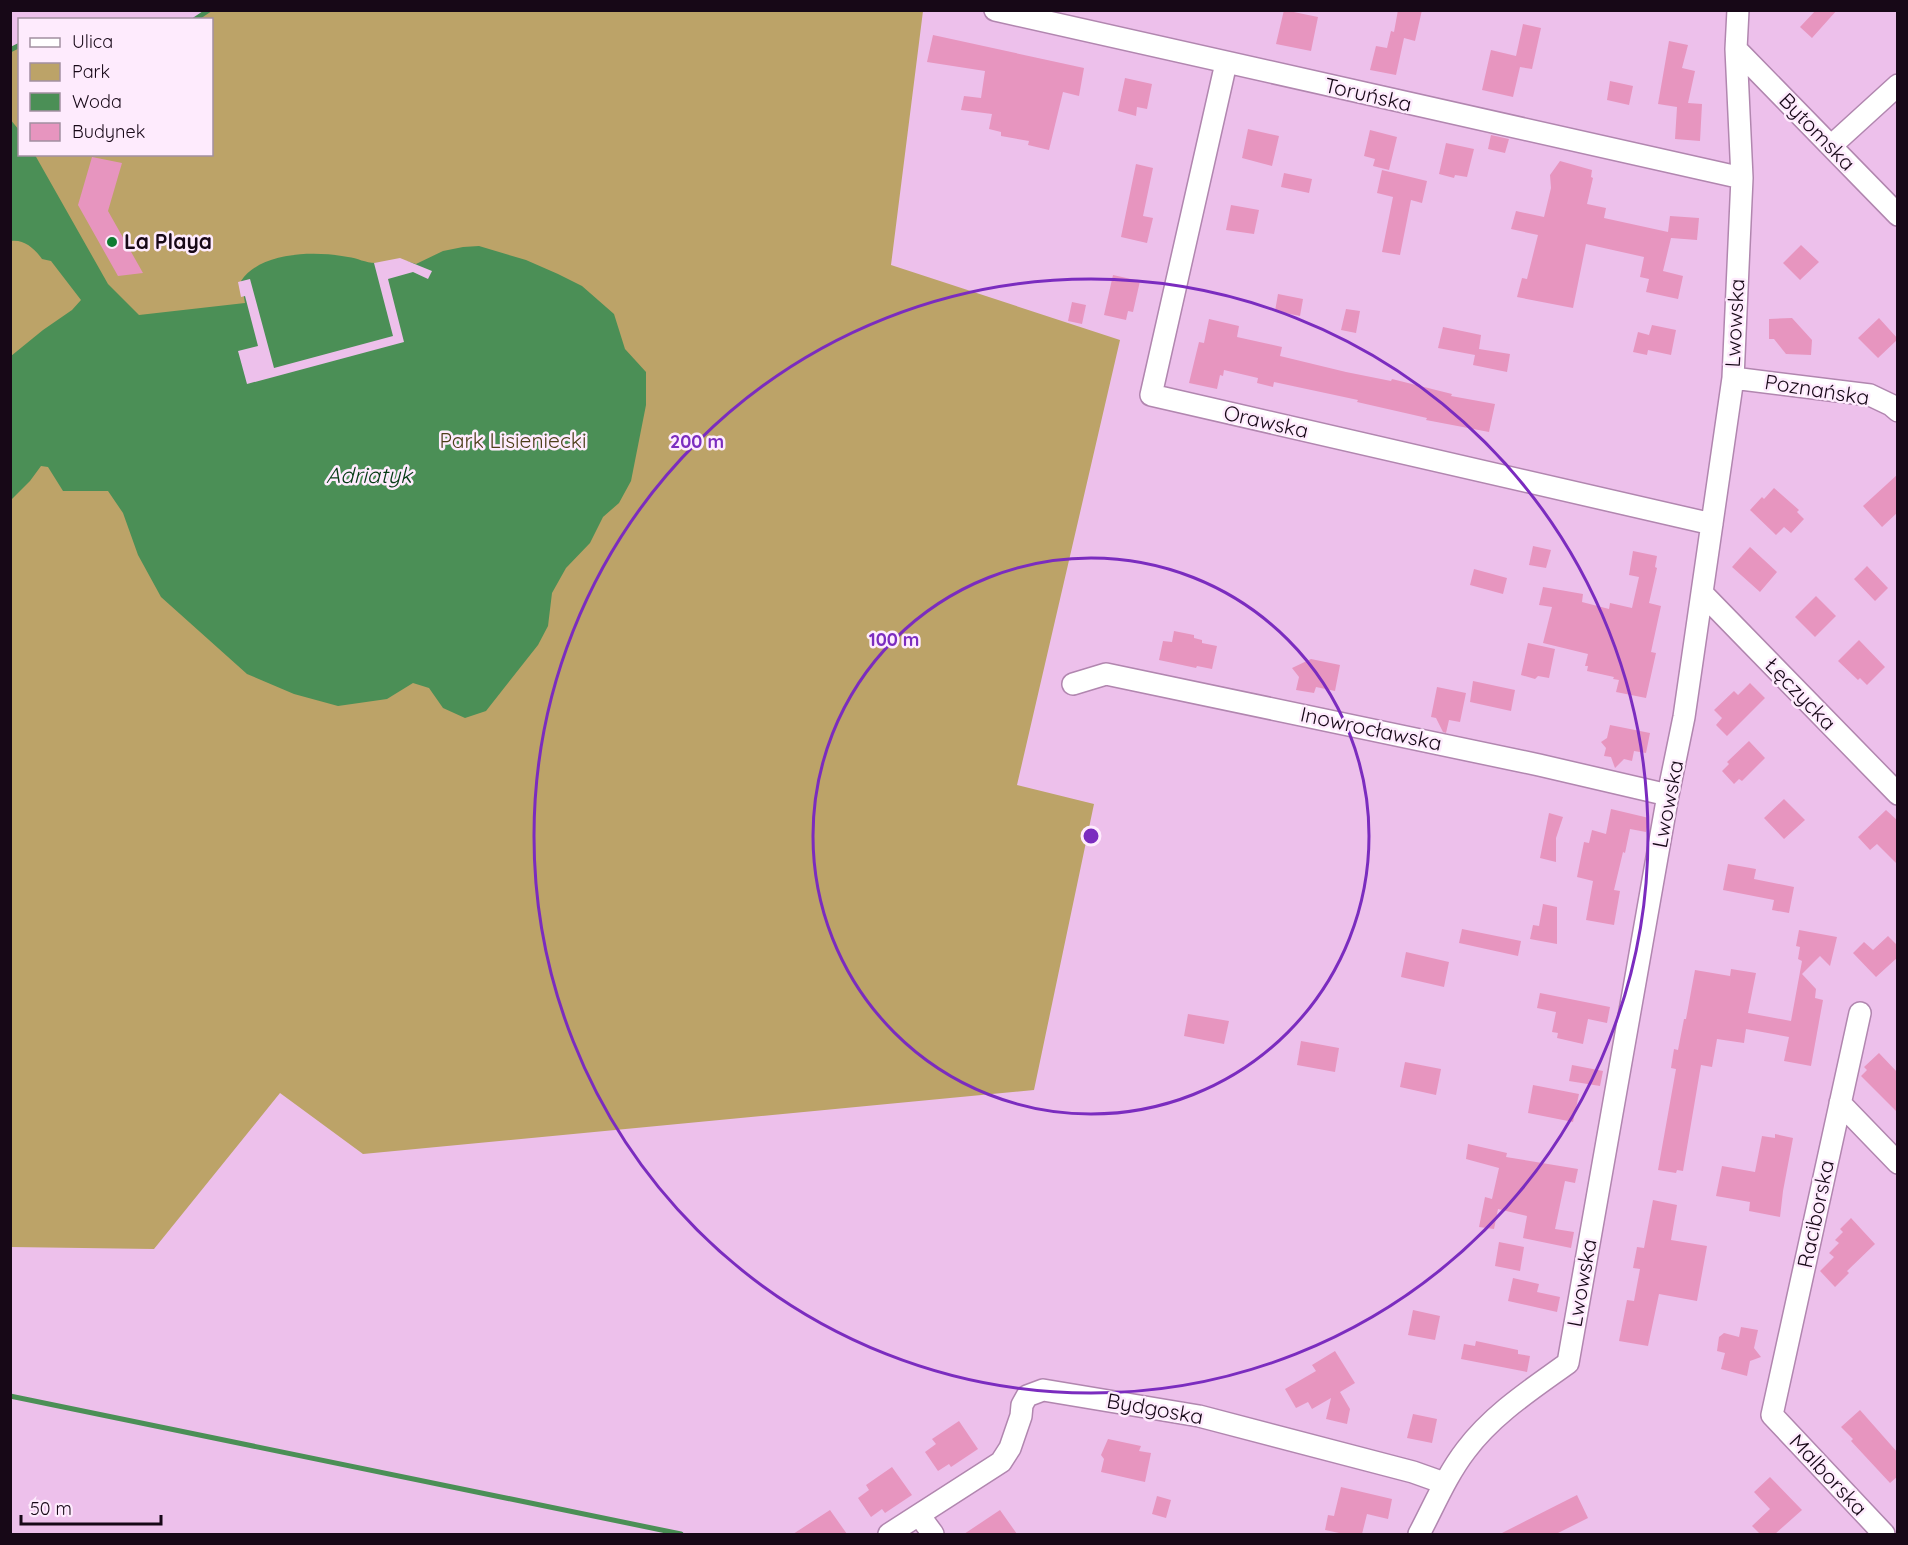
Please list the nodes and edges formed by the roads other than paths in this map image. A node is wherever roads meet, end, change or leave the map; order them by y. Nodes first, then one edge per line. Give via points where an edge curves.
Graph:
1 (994, 10) edge
2 (1738, 10) edge
3 (1736, 49) junction
4 (1226, 63) junction
5 (1898, 85) edge
6 (1831, 146) junction
7 (1742, 178) junction
8 (1898, 214) edge
9 (1733, 378) junction
10 (1898, 411) edge
11 (1712, 524) junction
12 (1702, 593) junction
13 (1073, 684) dead end
14 (1898, 794) edge
15 (1668, 795) junction
16 (1860, 1013) dead end
17 (1840, 1103) junction
18 (1898, 1163) edge
19 (1772, 1415) joint
20 (1444, 1483) junction
21 (920, 1515) junction
22 (889, 1534) edge
23 (933, 1534) edge
24 (1419, 1534) edge
25 (1884, 1534) edge

1 - 4 street, Toruńska
2 - 3 street, Lwowska
3 - 6 street, Bytomska
3 - 7 street, Lwowska
4 - 7 street, Toruńska
4 - 11 street, Orawska via 1151,395
5 - 6 street
6 - 8 street, Bytomska
7 - 9 street, Lwowska
9 - 10 street, Poznańska via 1870,395
9 - 11 street, Lwowska
11 - 12 street, Lwowska
12 - 14 street, Łęczycka
12 - 15 street, Lwowska
13 - 15 street, Inowrocławska via 1106,674
15 - 20 street, Lwowska via 1568,1363 1499,1414 1467,1449
16 - 17 street, Raciborska
17 - 18 street
17 - 19 street, Raciborska
19 - 25 street, Malborska
20 - 21 street, Bydgoska via 1198,1416 1043,1390 1027,1396 1010,1448 1001,1462
20 - 24 street, Lwowska
21 - 22 street, Bydgoska
21 - 23 street

